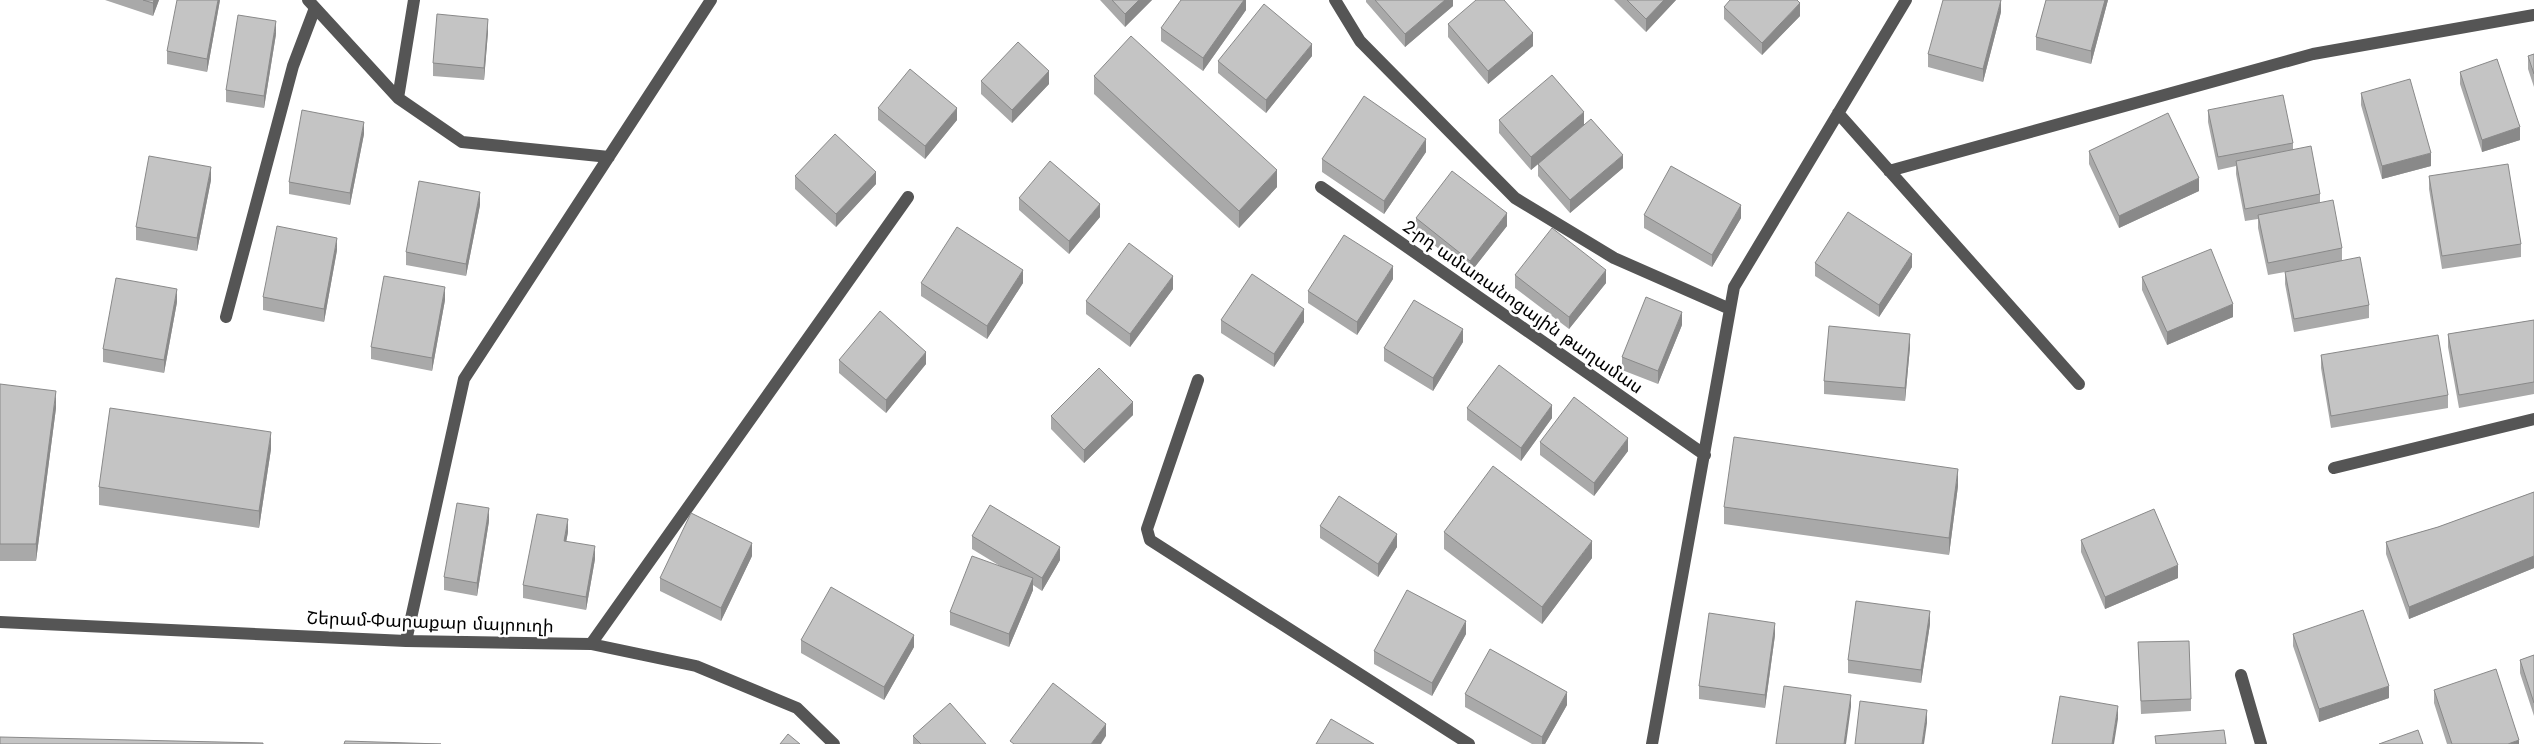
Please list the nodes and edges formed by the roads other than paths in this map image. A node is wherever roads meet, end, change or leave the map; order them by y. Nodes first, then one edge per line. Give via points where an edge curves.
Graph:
1 (414, 0) edge
2 (711, 0) edge
3 (1335, 0) edge
4 (1906, 0) edge
5 (311, 4) edge
6 (2534, 15) edge
7 (398, 98) junction
8 (1838, 113) junction
9 (609, 157) junction
10 (1889, 171) junction
11 (1322, 187) dead end
12 (908, 197) dead end
13 (1730, 309) junction
14 (226, 317) dead end
15 (1198, 380) dead end
16 (2079, 384) dead end
17 (2534, 419) edge
18 (1705, 455) junction
19 (2334, 468) dead end
20 (0, 622) edge
21 (406, 641) junction
22 (591, 644) junction
23 (2240, 675) dead end
24 (834, 744) edge
25 (1469, 744) edge
26 (1652, 744) edge
27 (2261, 744) edge

1 - 7 street
2 - 9 street
3 - 13 street via 1360,41 1515,198 1614,258
4 - 8 street
5 - 7 street
5 - 14 street
6 - 10 street via 2313,54
7 - 9 street via 462,142
8 - 10 street
8 - 13 street via 1734,287
9 - 21 street via 464,379
10 - 16 street
11 - 18 street, 2-րդ ամառանոցային թաղամաս
12 - 22 street
13 - 18 street
15 - 25 street via 1147,528 1150,540
17 - 19 street
18 - 26 street
20 - 21 street, Շերամ-Փարաքար մայրուղի
21 - 22 street, Շերամ-Փարաքար մայրուղի
22 - 24 street, Շերամ-Փարաքար մայրուղի via 696,666 797,708
23 - 27 street

